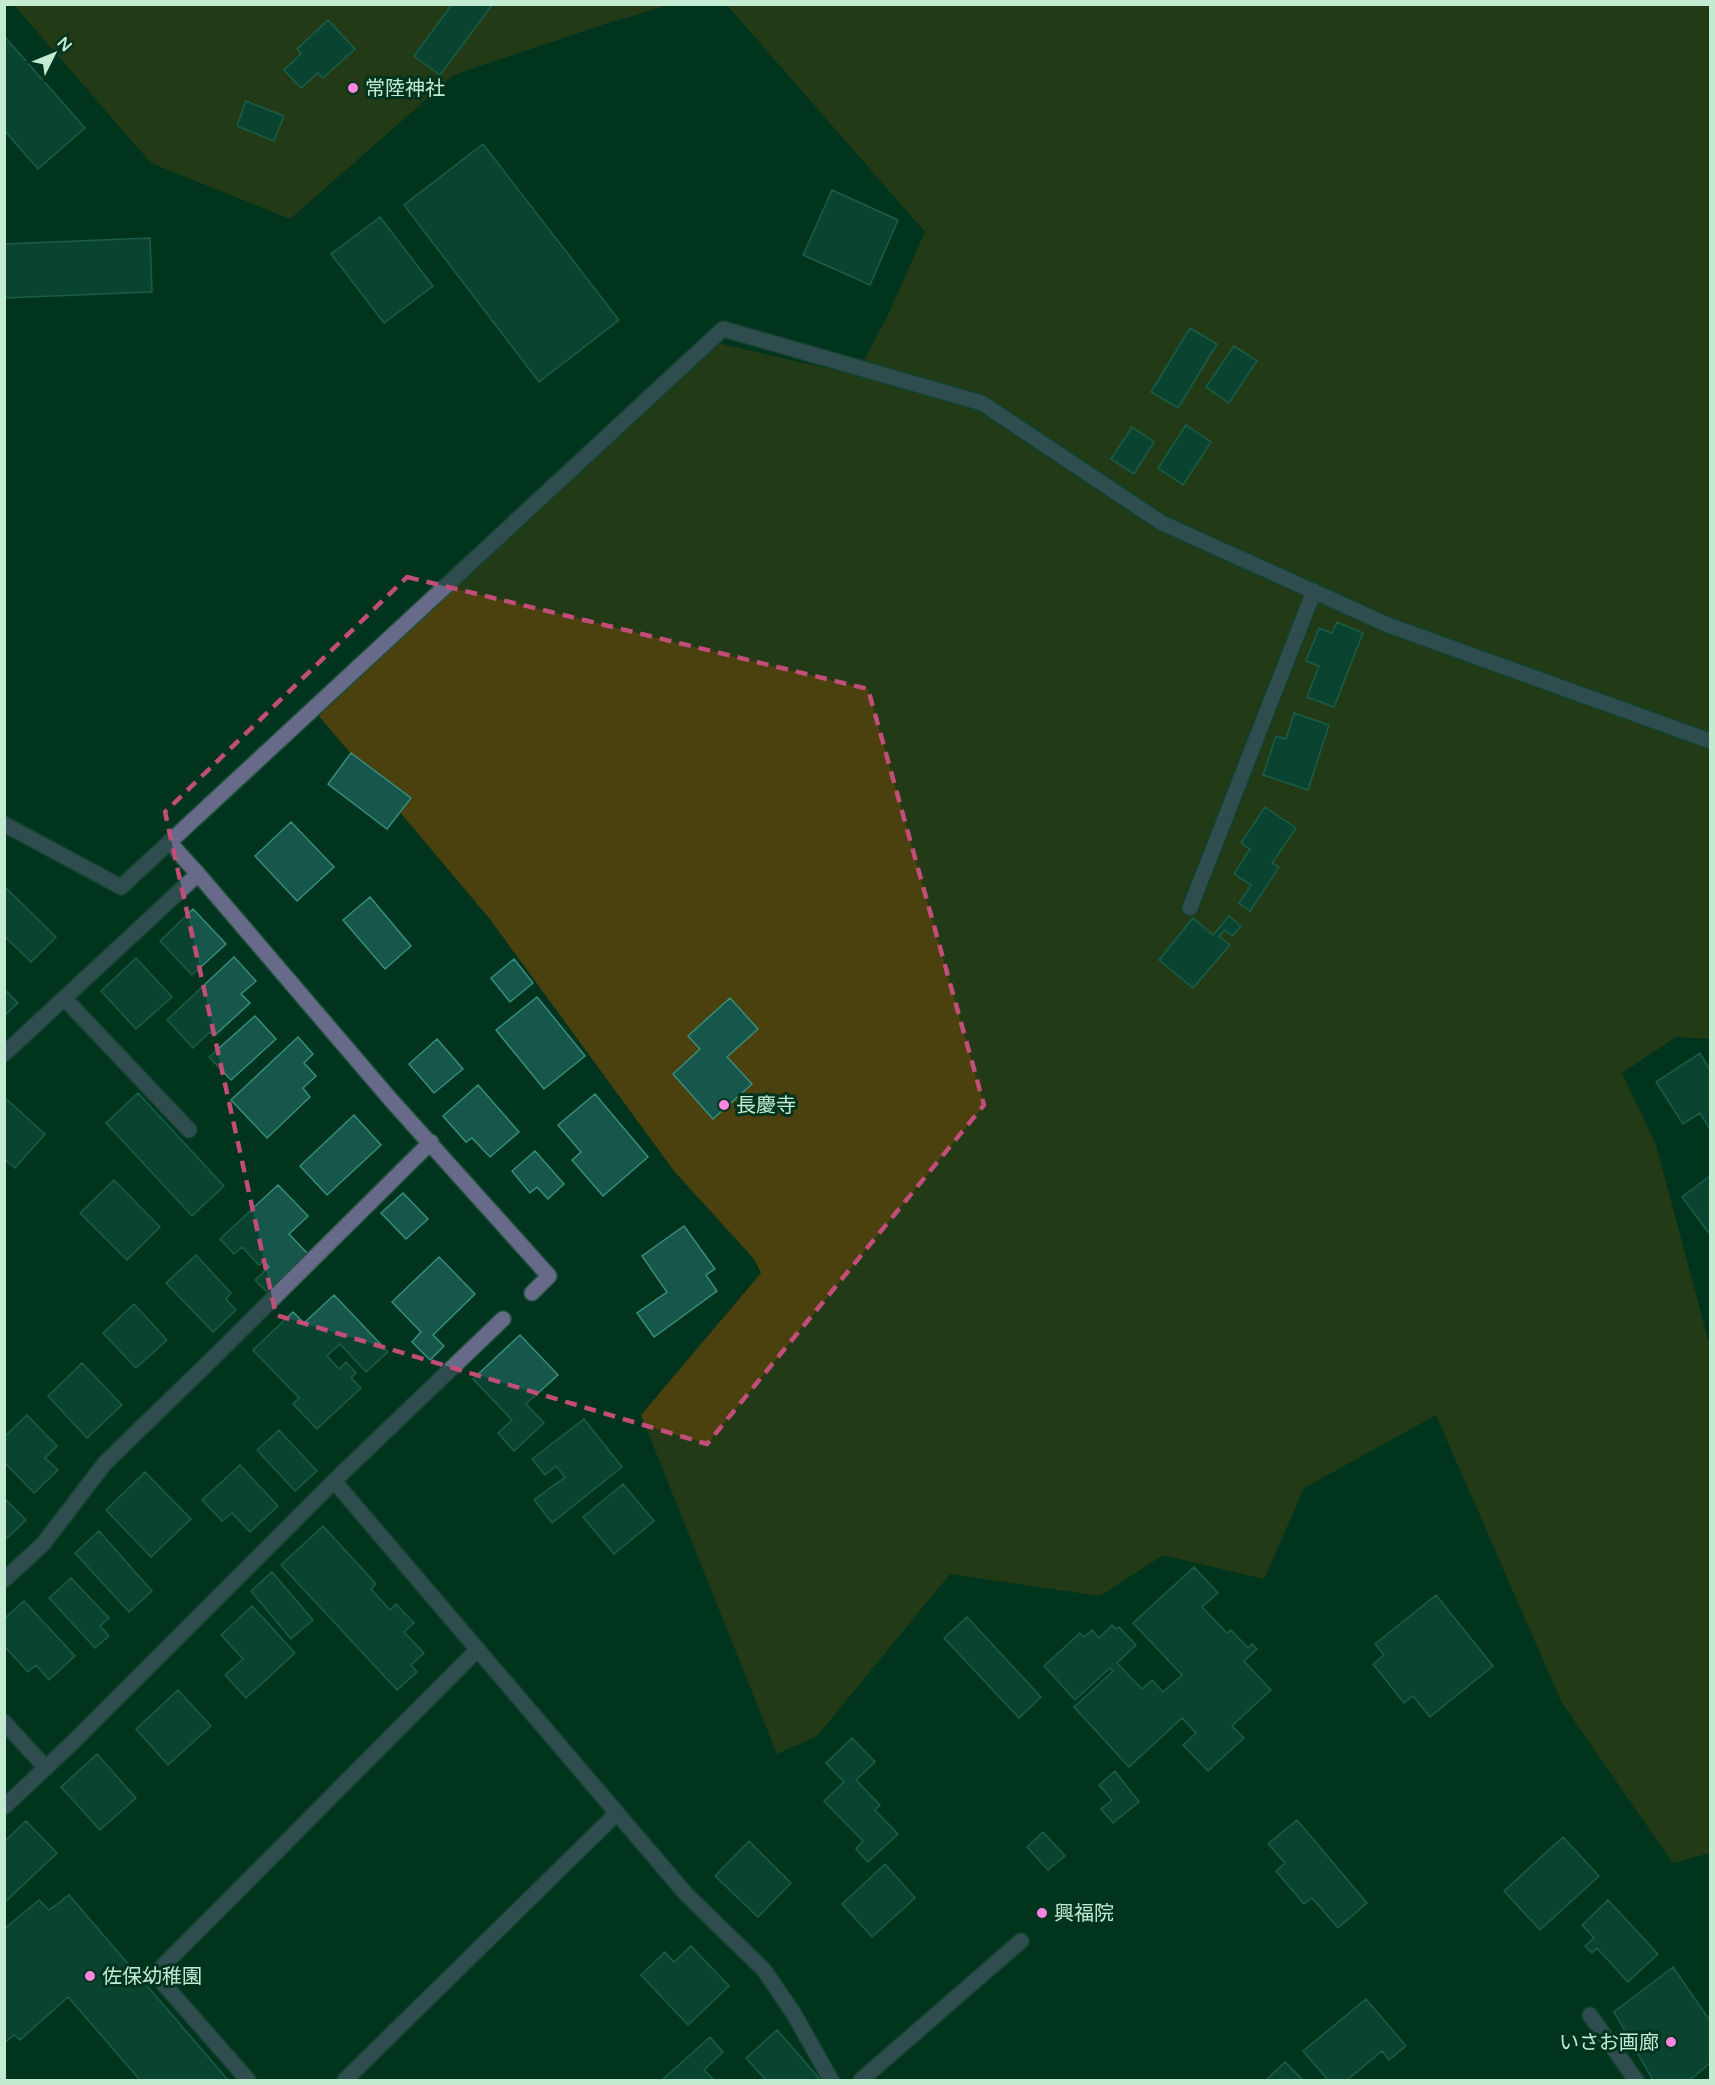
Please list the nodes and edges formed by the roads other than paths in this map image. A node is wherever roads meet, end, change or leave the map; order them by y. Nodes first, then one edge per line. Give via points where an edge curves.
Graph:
1 (1314, 591) junction
2 (1710, 741) edge
3 (4, 824) edge
4 (169, 842) junction
5 (198, 874) junction
6 (1191, 908) dead end
7 (64, 999) junction
8 (4, 1054) edge
9 (189, 1130) dead end
10 (430, 1142) junction
11 (532, 1293) dead end
12 (503, 1319) dead end
13 (334, 1481) junction
14 (4, 1580) edge
15 (478, 1649) junction
16 (4, 1722) edge
17 (46, 1768) junction
18 (4, 1807) edge
19 (617, 1813) junction
20 (1021, 1941) dead end
21 (1590, 2015) dead end
22 (248, 2080) edge
23 (345, 2080) edge
24 (831, 2080) edge
25 (861, 2080) edge
26 (1636, 2080) edge

1 - 2 street via 1388,625
1 - 4 street via 1162,523 982,403 723,328
1 - 6 street
3 - 4 street via 121,886
4 - 5 street
5 - 7 street
5 - 10 street
7 - 8 street
7 - 9 street
10 - 11 street via 549,1276
10 - 14 street via 105,1463 43,1544
12 - 13 street
13 - 15 street
13 - 17 street
15 - 19 street
15 - 22 street via 155,1974
16 - 17 street
17 - 18 street
19 - 23 street
19 - 24 street via 686,1894 764,1970
20 - 25 street
21 - 26 street

